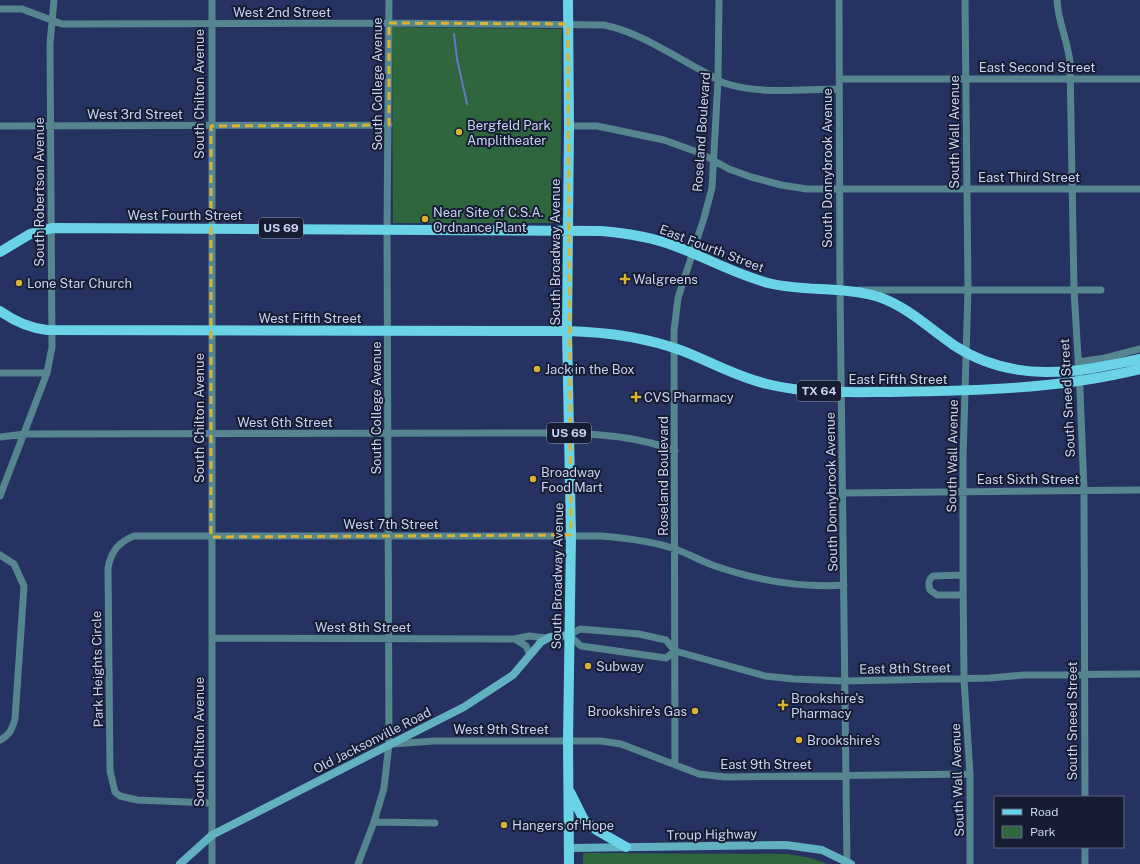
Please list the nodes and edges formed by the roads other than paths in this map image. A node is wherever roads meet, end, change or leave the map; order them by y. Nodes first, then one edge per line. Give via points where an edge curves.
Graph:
1 (54, 0) edge
2 (212, 0) edge
3 (389, 0) edge
4 (568, 0) edge
5 (719, 0) edge
6 (839, 0) edge
7 (965, 0) edge
8 (1056, 0) edge
9 (0, 9) edge
10 (51, 21) junction
11 (389, 23) junction
12 (212, 24) junction
13 (568, 24) junction
14 (966, 79) junction
15 (1070, 79) junction
16 (1140, 79) edge
17 (718, 80) junction
18 (839, 80) junction
19 (839, 89) junction
20 (389, 125) junction
21 (0, 126) edge
22 (51, 126) junction
23 (211, 126) junction
24 (569, 126) junction
25 (713, 159) junction
26 (840, 189) junction
27 (966, 189) junction
28 (1072, 189) junction
29 (1140, 189) edge
30 (52, 228) junction
31 (211, 228) junction
32 (387, 228) junction
33 (568, 229) junction
34 (0, 252) edge
35 (692, 253) junction
36 (968, 289) junction
37 (1074, 290) junction
38 (1101, 290) dead end
39 (844, 291) junction
40 (0, 311) edge
41 (52, 330) junction
42 (211, 331) junction
43 (387, 331) junction
44 (567, 331) junction
45 (674, 348) junction
46 (1140, 349) edge
47 (966, 352) junction
48 (1140, 360) edge
49 (1140, 369) edge
50 (1079, 372) junction
51 (0, 373) edge
52 (47, 373) junction
53 (965, 391) junction
54 (842, 392) junction
55 (569, 433) junction
56 (24, 434) junction
57 (212, 434) junction
58 (388, 434) junction
59 (0, 437) edge
60 (675, 452) junction
61 (1140, 490) edge
62 (963, 491) junction
63 (1084, 491) junction
64 (843, 493) junction
65 (0, 496) edge
66 (571, 535) junction
67 (388, 536) junction
68 (211, 537) junction
69 (674, 549) junction
70 (0, 555) edge
71 (963, 574) junction
72 (844, 585) junction
73 (963, 595) junction
74 (569, 635) junction
75 (212, 638) junction
76 (514, 638) junction
77 (547, 638) junction
78 (387, 639) junction
79 (675, 651) junction
80 (530, 655) junction
81 (1084, 674) junction
82 (1140, 674) edge
83 (964, 679) junction
84 (844, 682) junction
85 (419, 729) junction
86 (0, 740) edge
87 (433, 741) junction
88 (568, 741) junction
89 (389, 744) junction
90 (675, 765) junction
91 (970, 774) junction
92 (846, 775) junction
93 (569, 788) junction
94 (1085, 796) edge
95 (211, 803) junction
96 (374, 822) junction
97 (435, 823) dead end
98 (212, 835) junction
99 (626, 847) junction
100 (569, 848) junction
101 (1085, 848) edge
102 (848, 863) edge
103 (180, 864) edge
104 (212, 864) edge
105 (358, 864) edge
106 (569, 864) edge
107 (970, 864) edge
108 (1085, 864) edge

1 - 10 street, South Robertson Avenue
2 - 12 street, South Chilton Avenue
3 - 11 street, South College Avenue
4 - 13 main road, South Broadway Avenue
5 - 17 street, Roseland Boulevard
6 - 18 street, South Donnybrook Avenue
7 - 14 street, South Wall Avenue
8 - 15 street, South Sneed Street via 1059,21 1069,51
9 - 10 street, West 2nd Street via 22,9
10 - 12 street, West 2nd Street via 62,24
10 - 22 street, South Robertson Avenue
11 - 12 street, West 2nd Street
11 - 13 street, West 2nd Street
11 - 20 street, South College Avenue
12 - 23 street, South Chilton Avenue
13 - 17 street via 604,25 634,33
13 - 24 main road, South Broadway Avenue
14 - 15 street, East Second Street
14 - 18 street, East Second Street
14 - 27 street, South Wall Avenue
15 - 16 street, East Second Street
15 - 28 street, South Sneed Street
17 - 19 street via 746,88
17 - 25 street, Roseland Boulevard
18 - 19 street, South Donnybrook Avenue
19 - 26 street, South Donnybrook Avenue
20 - 23 street, West 3rd Street
20 - 32 street, South College Avenue
21 - 22 street, West 3rd Street
22 - 23 street, West 3rd Street
22 - 30 street, South Robertson Avenue
23 - 31 street, South Chilton Avenue
24 - 25 street, East Third Street via 597,126 664,140
24 - 33 main road, South Broadway Avenue
25 - 26 street, East Third Street via 729,169 781,185 807,189
25 - 35 street, Roseland Boulevard via 712,188
26 - 27 street, East Third Street
26 - 39 street, South Donnybrook Avenue
27 - 28 street, East Third Street
27 - 36 street, South Wall Avenue
28 - 29 street, East Third Street
28 - 37 street, South Sneed Street
30 - 31 main road, West Fourth Street / US 69
30 - 34 main road, West Fourth Street / US 69 via 30,234
30 - 41 street, South Robertson Avenue
31 - 32 main road, West Fourth Street / US 69
31 - 42 street, South Chilton Avenue
32 - 33 main road, West Fourth Street / US 69
32 - 43 street, South College Avenue
33 - 35 main road, East Fourth Street / TX 64 via 601,230 645,237
33 - 44 main road, South Broadway Avenue / US 69
35 - 39 main road, East Fourth Street / TX 64 via 726,269 766,282 788,287
35 - 45 street, Roseland Boulevard via 678,298
36 - 37 street, East Fourth Street
36 - 39 street, East Fourth Street
36 - 47 street, South Wall Avenue
37 - 38 street, East Fourth Street
37 - 50 street, South Sneed Street
39 - 47 main road, East Fourth Street / TX 64 via 875,296 895,304
39 - 54 street, South Donnybrook Avenue
40 - 41 main road, West Fifth Street via 24,325 40,330
41 - 42 main road, West Fifth Street
41 - 52 street, South Robertson Avenue via 52,348
42 - 43 main road, West Fifth Street
42 - 57 street, South Chilton Avenue
43 - 44 main road, West Fifth Street
43 - 58 street, South College Avenue
44 - 45 main road, East Fifth Street / TX 64 via 618,333
44 - 55 main road, South Broadway Avenue / US 69
45 - 54 main road, East Fifth Street / TX 64 via 730,372 767,384 802,390
45 - 60 street, Roseland Boulevard
46 - 50 street
47 - 50 main road, East Fifth Street / TX 64 via 1017,370 1045,373
47 - 53 street, South Wall Avenue
48 - 50 main road, East Fifth Street / TX 64
49 - 50 main road, East Fifth Street / TX 64
50 - 53 main road, East Fifth Street / TX 64
50 - 63 street, South Sneed Street
51 - 52 street
52 - 56 street, South Robertson Avenue
53 - 54 main road, East Fifth Street / TX 64
53 - 62 street, South Wall Avenue
54 - 64 street, South Donnybrook Avenue
55 - 58 street, West 6th Street
55 - 60 street, West 6th Street via 630,438 659,444
55 - 66 main road, South Broadway Avenue / US 69
56 - 57 street, West 6th Street
56 - 59 street, West 6th Street
56 - 65 street, South Robertson Avenue
57 - 58 street, West 6th Street
57 - 68 street, South Chilton Avenue
58 - 67 street, South College Avenue
60 - 69 street, Roseland Boulevard
61 - 63 street, East Sixth Street
62 - 63 street, East Sixth Street
62 - 64 street, East Sixth Street
62 - 71 street, South Wall Avenue
63 - 81 street, South Sneed Street
64 - 72 street, South Donnybrook Avenue
66 - 67 street, West 7th Street
66 - 69 street, West 7th Street via 629,538
66 - 74 main road, South Broadway Avenue / US 69
67 - 68 street, West 7th Street
67 - 78 street, South College Avenue
68 - 75 street, South Chilton Avenue
68 - 95 street, Park Heights Circle via 134,536 119,544 111,555 108,568 110,771 116,792 120,796 137,800
69 - 72 street, West 7th Street via 715,566 753,576 804,585
69 - 79 street, Roseland Boulevard
70 - 86 street via 14,564 24,586 15,719 12,731
71 - 73 street, South Wall Avenue
71 - 73 street via 933,576 928,584 930,590 937,594
72 - 84 street, South Donnybrook Avenue
73 - 83 street, South Wall Avenue
74 - 77 main road
74 - 79 street via 581,646 666,658
74 - 79 street, East 8th Street via 580,629 639,634 666,640
74 - 88 main road, South Broadway Avenue / US 69
75 - 78 street, West 8th Street
75 - 95 street, South Chilton Avenue
76 - 77 street, West 8th Street
76 - 78 street, West 8th Street
76 - 80 street via 526,646
77 - 80 main road, Old Jacksonville Road
78 - 89 street, South College Avenue
79 - 84 street, East 8th Street via 765,676
79 - 90 street, Roseland Boulevard
80 - 85 main road, Old Jacksonville Road via 513,674 488,692
81 - 82 street, East 8th Street
81 - 83 street, East 8th Street
81 - 94 street, South Sneed Street
83 - 84 street, East 8th Street
83 - 91 street, South Wall Avenue
84 - 92 street, South Donnybrook Avenue
85 - 87 street via 423,737
85 - 89 main road, Old Jacksonville Road
87 - 88 street, West 9th Street
87 - 89 street, West 9th Street
88 - 90 street, East 9th Street via 621,744
88 - 93 main road, South Broadway Avenue / US 69
89 - 96 street, South College Avenue via 384,788
89 - 98 main road, Old Jacksonville Road
90 - 92 street, East 9th Street via 699,774 725,777
91 - 92 street, East 9th Street
91 - 107 street, South Wall Avenue
92 - 102 street, South Donnybrook Avenue
93 - 99 main road via 584,820
93 - 100 main road, South Broadway Avenue / US 69
95 - 98 street, South Chilton Avenue
96 - 97 street
96 - 105 street, South College Avenue
98 - 103 main road, Old Jacksonville Road
98 - 104 street, South Chilton Avenue
99 - 100 main road, Troup Highway
99 - 102 main road, Troup Highway via 786,845 822,850
100 - 106 main road, South Broadway Avenue / US 69
101 - 108 street

